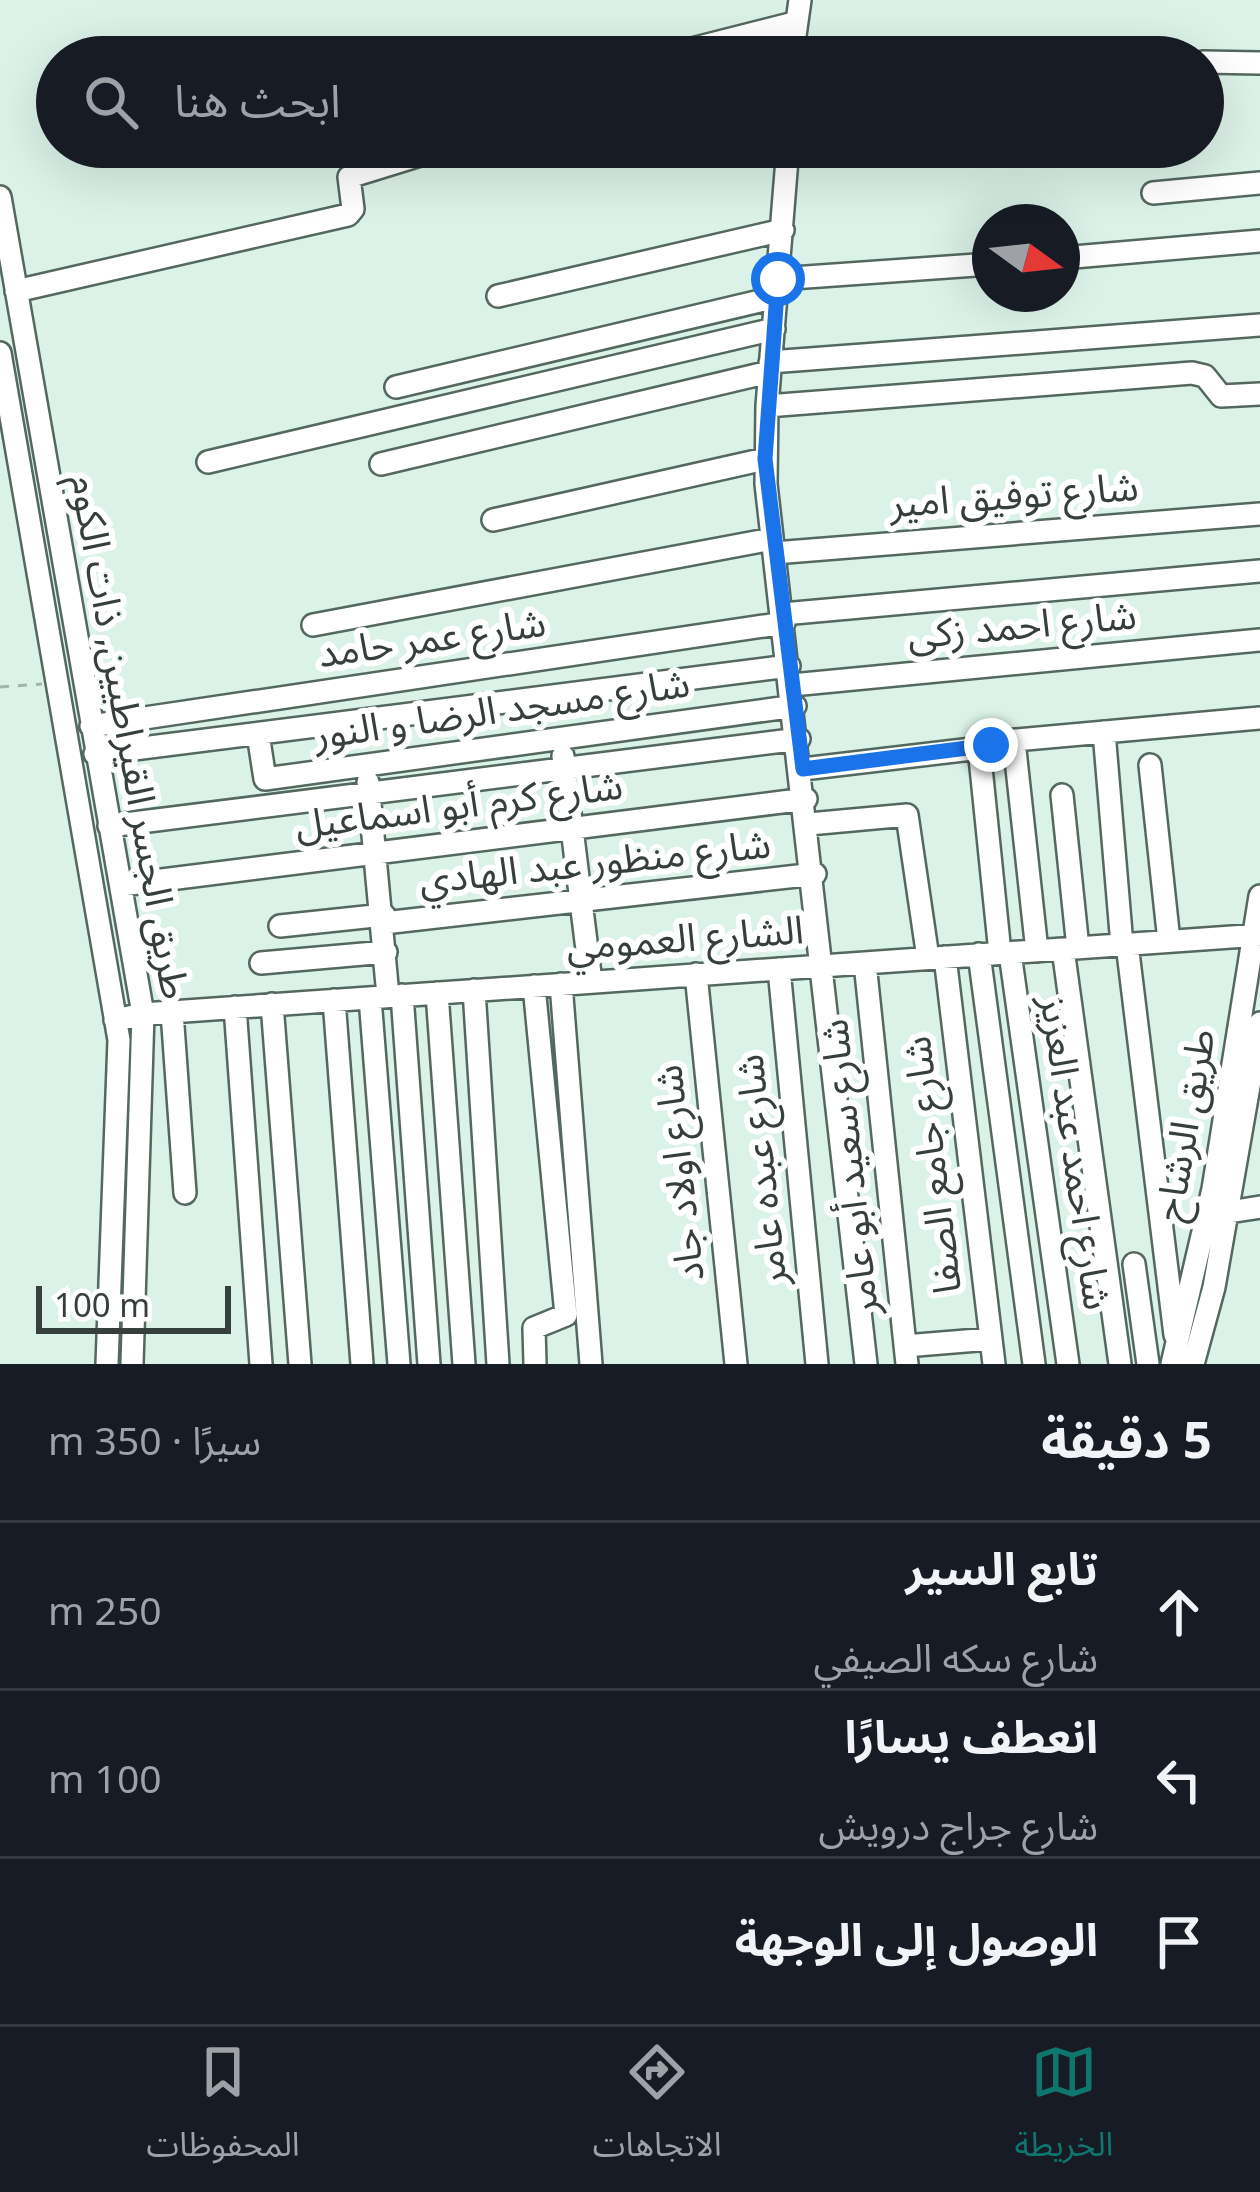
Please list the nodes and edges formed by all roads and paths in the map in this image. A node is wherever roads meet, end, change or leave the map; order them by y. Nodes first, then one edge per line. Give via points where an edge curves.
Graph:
1 (797, 11) edge
2 (723, 36) edge
3 (1224, 62) edge
4 (1260, 62) edge
5 (373, 168) edge
6 (787, 168) edge
7 (1260, 183) edge
8 (1153, 193) dead end
9 (0, 197) edge
10 (783, 230) junction
11 (1260, 241) edge
12 (1080, 256) edge
13 (972, 266) edge
14 (778, 288) junction
15 (16, 291) junction
16 (498, 296) dead end
17 (1260, 325) edge
18 (774, 329) junction
19 (1, 366) edge
20 (770, 367) junction
21 (396, 387) dead end
22 (1260, 394) edge
23 (766, 406) junction
24 (765, 459) junction
25 (208, 462) dead end
26 (381, 464) dead end
27 (1260, 514) edge
28 (494, 520) dead end
29 (773, 546) junction
30 (1260, 571) edge
31 (784, 618) junction
32 (313, 625) dead end
33 (1260, 640) edge
34 (56, 683) junction
35 (792, 686) junction
36 (0, 687) edge
37 (1260, 718) edge
38 (91, 726) junction
39 (1103, 732) junction
40 (258, 734) junction
41 (561, 738) junction
42 (799, 739) junction
43 (1014, 742) junction
44 (979, 748) junction
45 (95, 754) junction
46 (366, 765) junction
47 (1150, 765) dead end
48 (565, 768) junction
49 (803, 769) junction
50 (370, 793) junction
51 (1062, 795) dead end
52 (806, 800) junction
53 (809, 824) junction
54 (109, 826) junction
55 (572, 827) junction
56 (378, 852) junction
57 (814, 874) junction
58 (122, 885) junction
59 (1260, 896) edge
60 (582, 902) junction
61 (384, 919) junction
62 (280, 926) dead end
63 (1257, 935) edge
64 (1169, 941) junction
65 (1124, 944) junction
66 (1071, 948) junction
67 (1037, 950) junction
68 (386, 952) junction
69 (996, 954) junction
70 (937, 958) junction
71 (261, 962) dead end
72 (865, 963) junction
73 (824, 966) junction
74 (778, 969) junction
75 (696, 974) junction
76 (591, 982) junction
77 (561, 984) junction
78 (534, 986) junction
79 (474, 990) junction
80 (437, 993) junction
81 (387, 996) junction
82 (334, 1000) junction
83 (272, 1004) junction
84 (235, 1007) junction
85 (172, 1012) junction
86 (143, 1013) junction
87 (115, 1020) junction
88 (1253, 1040) edge
89 (185, 1193) dead end
90 (1260, 1207) edge
91 (1229, 1211) junction
92 (1134, 1264) dead end
93 (990, 1339) junction
94 (906, 1355) edge
95 (1181, 1359) edge
96 (107, 1364) edge
97 (131, 1364) edge
98 (262, 1364) edge
99 (300, 1364) edge
100 (362, 1364) edge
101 (399, 1364) edge
102 (430, 1364) edge
103 (464, 1364) edge
104 (498, 1364) edge
105 (535, 1364) edge
106 (591, 1364) edge
107 (736, 1364) edge
108 (817, 1364) edge
109 (866, 1364) edge
110 (994, 1364) edge
111 (1034, 1364) edge
112 (1068, 1364) edge
113 (1120, 1364) edge
114 (1148, 1364) edge

1 - 2 street
3 - 4 street
5 - 15 street via 347,180 348,215
6 - 10 street
7 - 8 street
9 - 15 street, طريق الجسر القيراطيين, ذات الكوم
10 - 14 street
10 - 16 street
11 - 12 street
13 - 14 street
14 - 18 street
14 - 21 street
15 - 38 street, طريق الجسر القيراطيين, ذات الكوم
17 - 20 street
18 - 20 street
18 - 25 street
19 - 34 street, طريق الجسر القيراطيين, ذات الكوم
20 - 23 street
20 - 26 street
22 - 23 street via 1221,396 1192,373
23 - 24 street
24 - 28 street
24 - 29 street
27 - 29 street, شارع توفيق امير
29 - 31 street
29 - 32 street, شارع توفيق امير
30 - 31 street, شارع عمر حامد
31 - 35 street
31 - 38 street, شارع عمر حامد
33 - 35 street, شارع احمد زكى
34 - 36 path
34 - 87 street, طريق الجسر القيراطيين, ذات الكوم
35 - 40 street
35 - 41 street, شارع مسجد الرضا و النور
35 - 42 street
37 - 39 street
38 - 45 street, طريق الجسر القيراطيين, ذات الكوم
39 - 43 street
39 - 65 street
40 - 45 street
40 - 46 street, شارع مسجد الرضا و النور via 264,779
41 - 46 street, شارع مسجد الرضا و النور
41 - 48 street
42 - 48 street
42 - 49 street
43 - 44 street
43 - 67 street
44 - 49 street
44 - 69 street
45 - 54 street, طريق الجسر القيراطيين, ذات الكوم
46 - 50 street
47 - 64 street
48 - 50 street
48 - 55 street
49 - 52 street
50 - 54 street
50 - 56 street
51 - 66 street
52 - 53 street
52 - 55 street, شارع كرم أبو اسماعيل
53 - 57 street
53 - 70 street, شارع جامع الصفا via 907,814
54 - 58 street, طريق الجسر القيراطيين, ذات الكوم
55 - 56 street, شارع كرم أبو اسماعيل
55 - 60 street
56 - 58 street, شارع كرم أبو اسماعيل
56 - 61 street
57 - 60 street, شارع منظور عبد الهادي
57 - 73 street
58 - 86 street, طريق الجسر القيراطيين, ذات الكوم
59 - 63 street, طريق الرشاح
60 - 61 street, شارع منظور عبد الهادي
60 - 76 street
61 - 62 street, شارع منظور عبد الهادي
61 - 68 street
63 - 64 street, الشارع العمومي
63 - 88 street, طريق الرشاح
64 - 65 street, الشارع العمومي
65 - 66 street, الشارع العمومي
65 - 95 street
66 - 67 street, الشارع العمومي
66 - 113 street
67 - 69 street, الشارع العمومي
68 - 71 street
68 - 81 street
69 - 70 street, الشارع العمومي
69 - 111 street
69 - 112 street, شارع احمد عبد العزيز
70 - 72 street, الشارع العمومي
70 - 93 street, شارع جامع الصفا
72 - 73 street, الشارع العمومي
72 - 94 street, شارع سعيد أبو عامر
73 - 74 street, الشارع العمومي
73 - 109 street
74 - 75 street, الشارع العمومي
74 - 108 street, شارع عبده عامر
75 - 76 street, الشارع العمومي
75 - 107 street, شارع اولاد جاد
76 - 77 street, الشارع العمومي
77 - 78 street, الشارع العمومي
77 - 106 street
78 - 79 street, الشارع العمومي
78 - 105 street via 566,1313 534,1328
79 - 80 street, الشارع العمومي
79 - 104 street
80 - 81 street, الشارع العمومي
80 - 103 street
81 - 82 street, الشارع العمومي
81 - 101 street
81 - 102 street
82 - 83 street, الشارع العمومي
82 - 100 street
83 - 84 street, الشارع العمومي
83 - 99 street
84 - 85 street, الشارع العمومي
84 - 98 street
85 - 86 street, الشارع العمومي
85 - 89 street
86 - 87 street, الشارع العمومي
86 - 97 street, طريق الجسر القيراطيين, ذات الكوم
87 - 96 street, طريق الجسر القيراطيين, ذات الكوم via 121,1067
88 - 91 street, طريق الرشاح
88 - 95 street, طريق الرشاح
90 - 91 street
91 - 95 street, طريق الرشاح
92 - 114 street
93 - 94 street
93 - 110 street, شارع جامع الصفا

